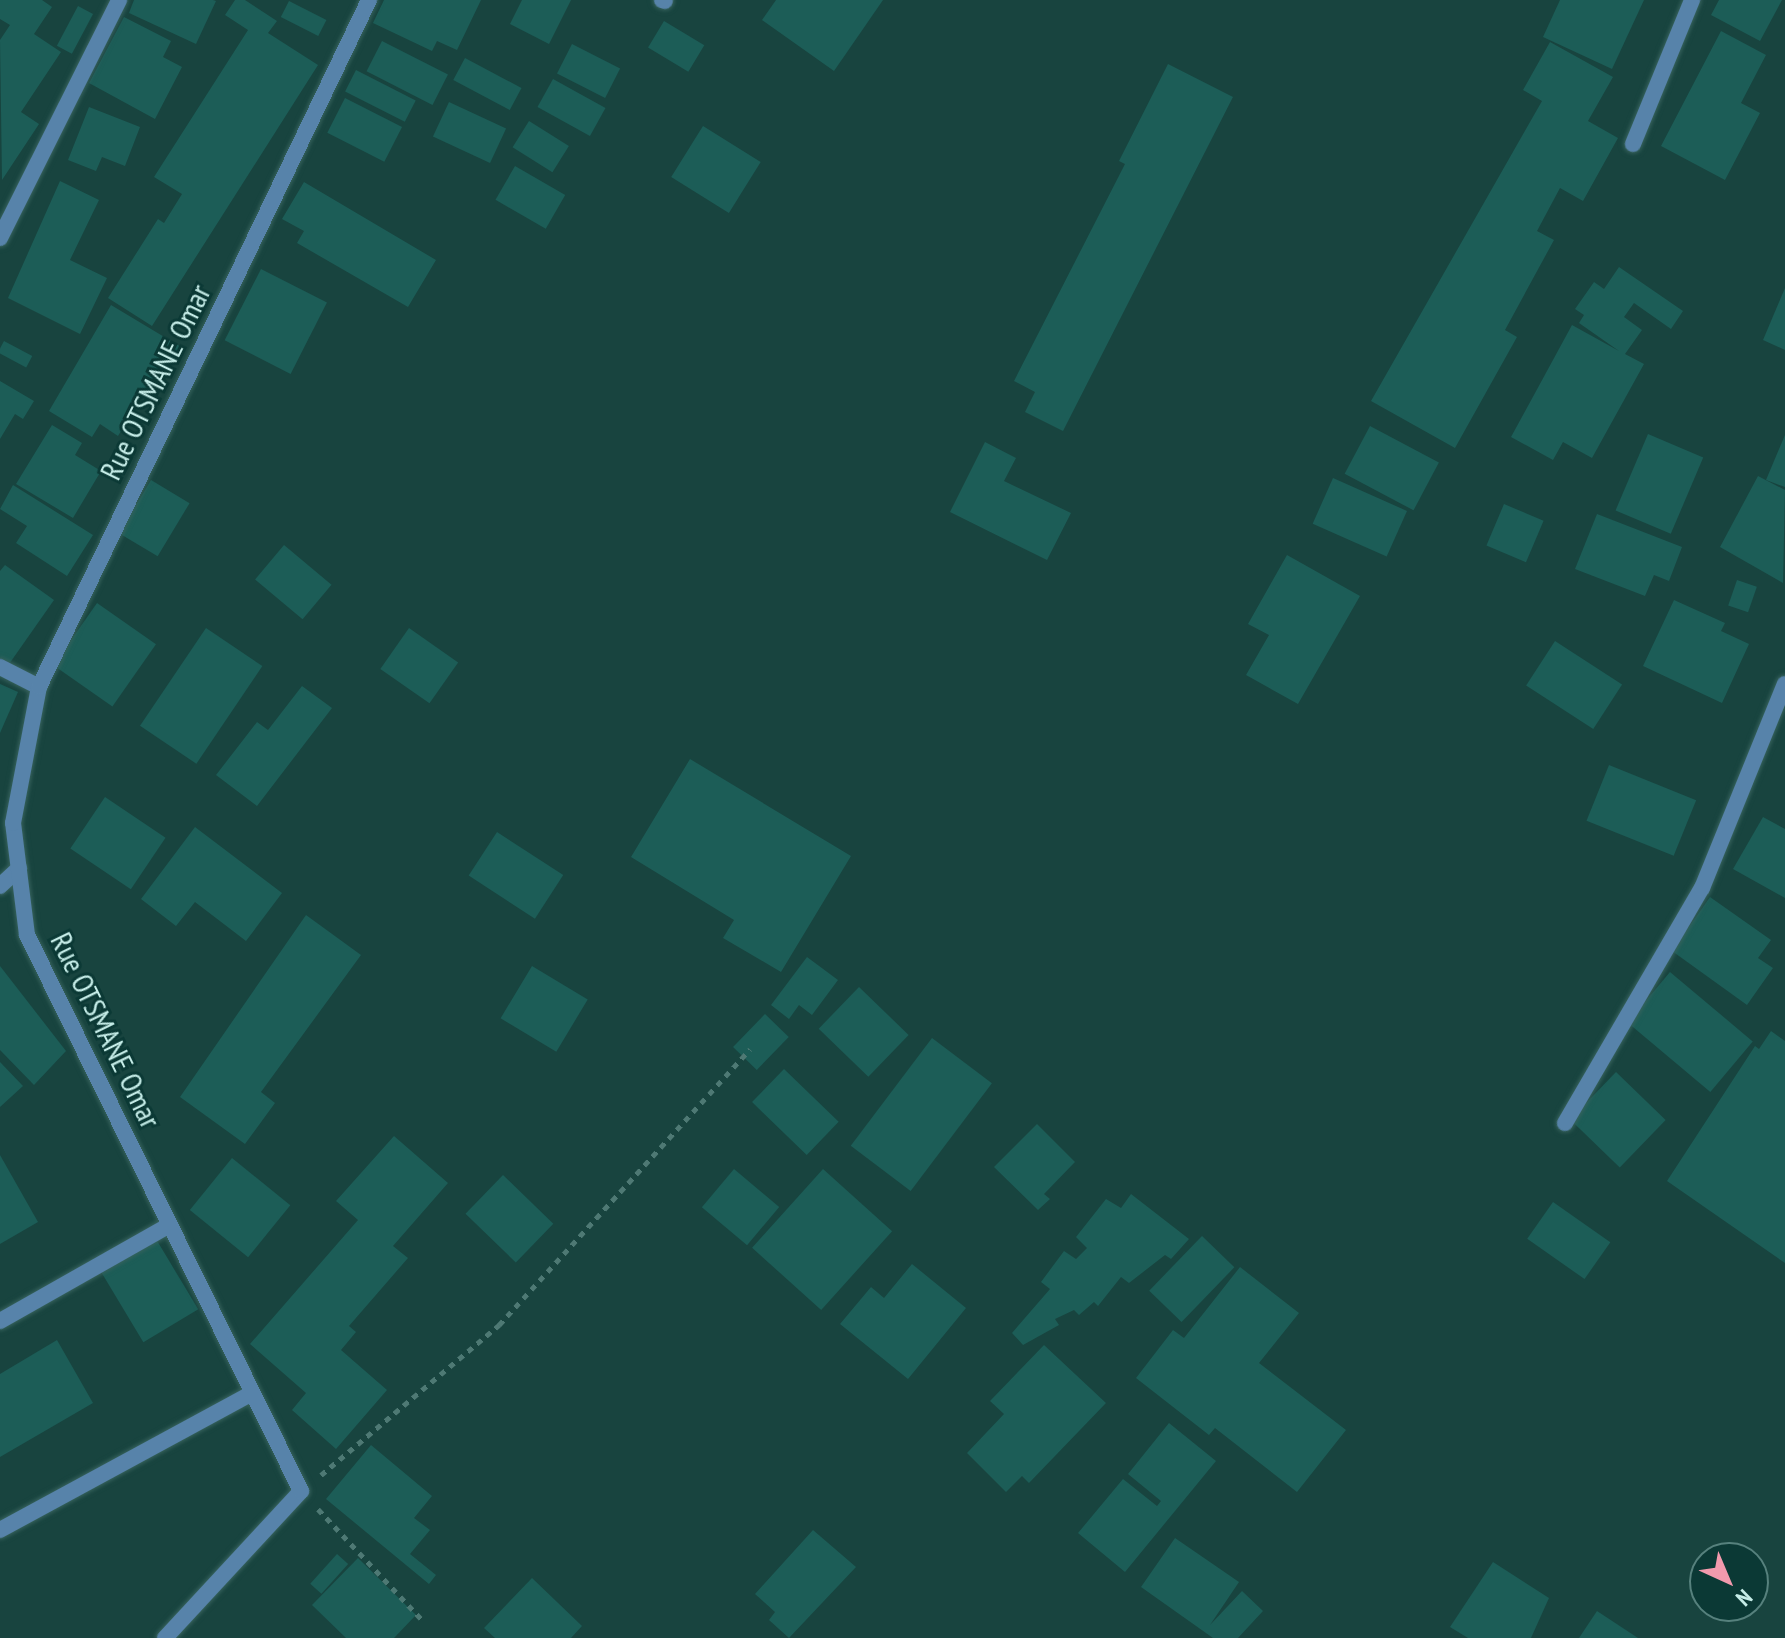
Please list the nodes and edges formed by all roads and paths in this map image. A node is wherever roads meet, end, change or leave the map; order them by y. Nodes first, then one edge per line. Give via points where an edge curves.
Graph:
1 (119, 0) edge
2 (369, 0) edge
3 (1692, 0) edge
4 (1633, 144) dead end
5 (0, 238) edge
6 (0, 667) edge
7 (1785, 684) edge
8 (39, 687) junction
9 (19, 868) junction
10 (0, 886) edge
11 (750, 1049) dead end
12 (1565, 1123) dead end
13 (170, 1225) junction
14 (0, 1321) edge
15 (252, 1393) junction
16 (301, 1491) junction
17 (0, 1530) edge
18 (424, 1622) dead end
19 (165, 1638) edge

1 - 5 street
2 - 8 street, Rue OTSMANE Omar
3 - 4 street
6 - 8 street
7 - 12 street via 1702,888
8 - 9 street, Rue OTSMANE Omar via 13,823
9 - 10 street
9 - 13 street, Rue OTSMANE Omar via 27,935
11 - 16 path via 499,1325
13 - 14 street
13 - 15 street, Rue OTSMANE Omar
15 - 16 street, Rue OTSMANE Omar
15 - 17 street
16 - 18 path
16 - 19 street

